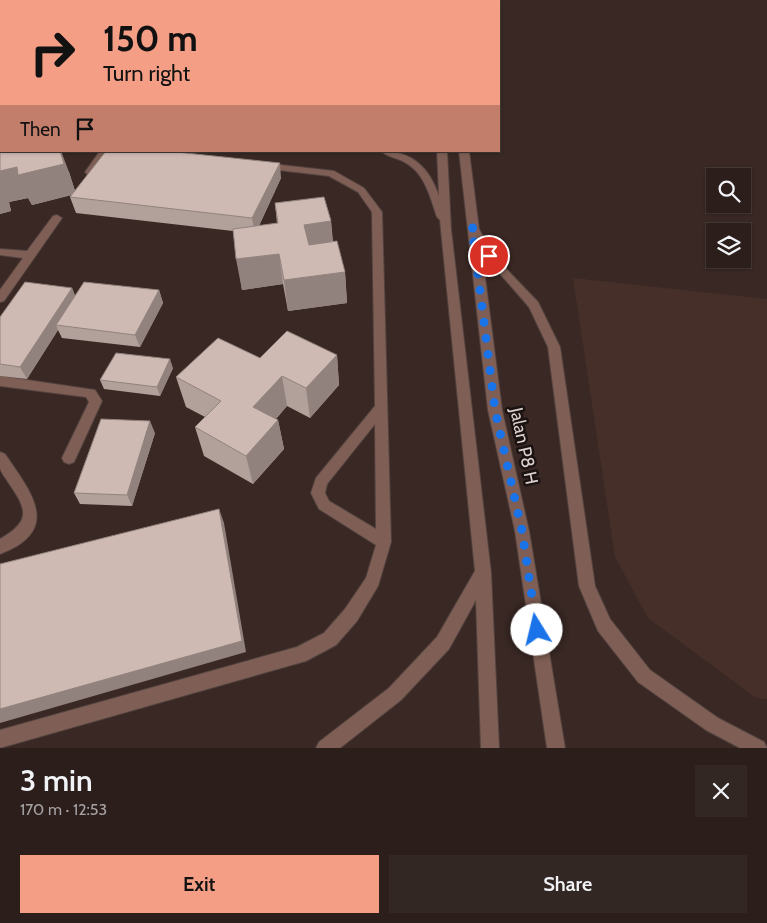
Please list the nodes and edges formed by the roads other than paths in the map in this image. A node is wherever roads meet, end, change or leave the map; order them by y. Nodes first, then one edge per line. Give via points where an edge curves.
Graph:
1 (104, 152) edge
2 (388, 152) edge
3 (442, 152) edge
4 (464, 152) edge
5 (252, 165) edge
6 (90, 172) edge
7 (57, 218) dead end
8 (472, 227) junction
9 (446, 229) junction
10 (0, 252) edge
11 (30, 255) junction
12 (0, 298) edge
13 (0, 382) edge
14 (381, 406) junction
15 (0, 458) edge
16 (70, 458) dead end
17 (384, 542) junction
18 (0, 547) edge
19 (483, 573) junction
20 (0, 739) edge
21 (325, 748) edge
22 (490, 748) edge
23 (556, 748) edge
24 (758, 748) edge

1 - 6 street
2 - 9 street via 418,165 426,177
3 - 9 street
4 - 8 street, Jalan P8 H
5 - 14 street via 331,173 361,190 377,212
7 - 11 street
8 - 23 street, Jalan P8 H via 495,410 522,531
8 - 24 street via 489,256 534,305 554,347 587,586 604,625 644,676 712,724
9 - 19 street
10 - 11 street
11 - 12 street
13 - 16 street via 90,393 96,401
14 - 17 street
14 - 17 street via 321,482 318,493 324,505
15 - 18 street via 30,505 30,521 19,535
17 - 20 street via 373,581 351,615 330,639 300,655
19 - 21 street via 443,643 395,694
19 - 22 street

